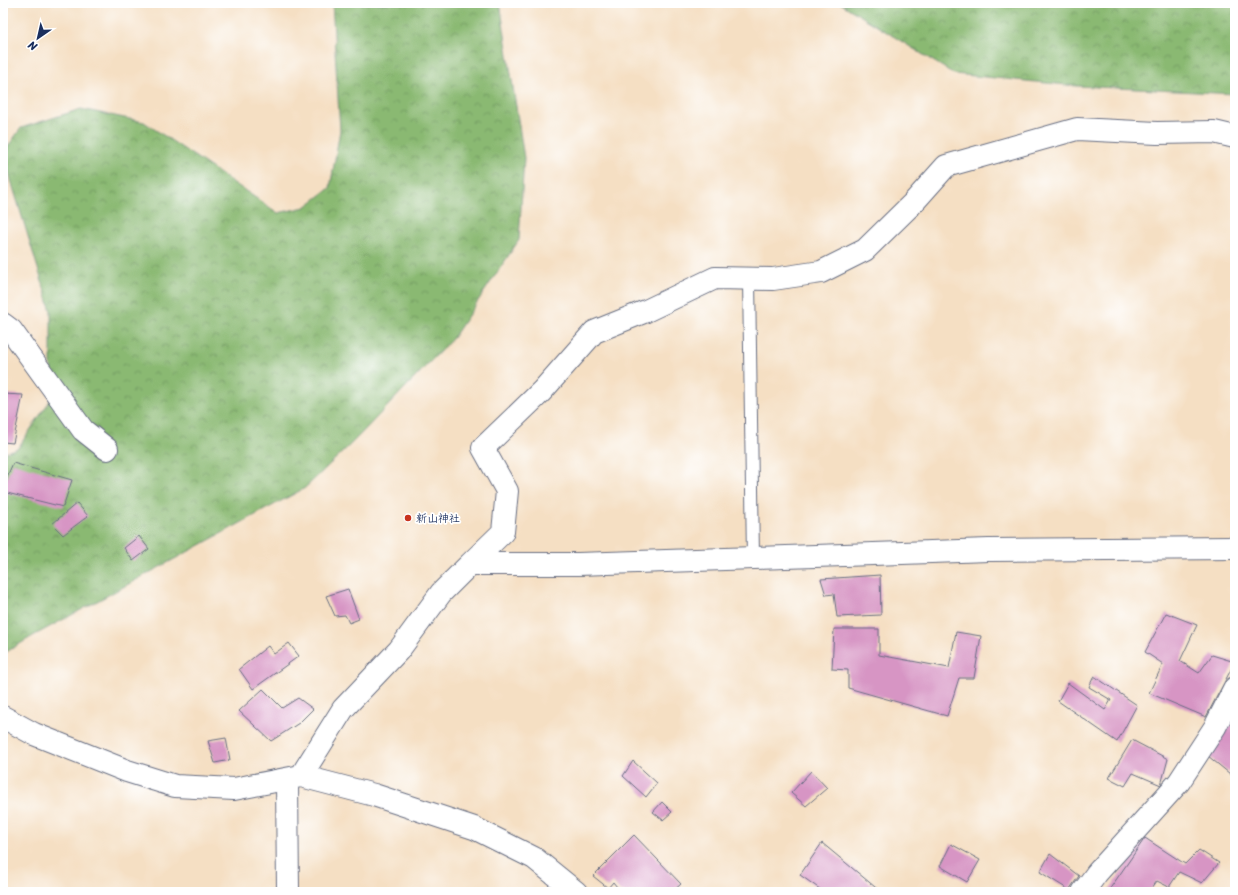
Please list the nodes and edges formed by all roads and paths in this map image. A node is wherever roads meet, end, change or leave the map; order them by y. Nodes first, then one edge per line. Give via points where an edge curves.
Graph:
1 (1235, 137) edge
2 (749, 279) junction
3 (3, 324) edge
4 (107, 449) dead end
5 (1235, 548) edge
6 (753, 558) junction
7 (470, 564) junction
8 (1235, 688) edge
9 (3, 717) edge
10 (294, 778) junction
11 (288, 892) edge
12 (576, 892) edge
13 (1083, 892) edge

1 - 2 street via 1214,132 1157,133 1077,129 946,166 865,250 821,272 773,279
2 - 6 lane
2 - 7 street via 715,278 646,311 594,332 542,391 483,448 507,491 503,532
3 - 4 street via 11,330 84,430
5 - 6 street via 989,550
6 - 7 street via 578,564
7 - 10 street via 441,593 399,650 343,710
8 - 13 street via 1215,727 1178,782
9 - 10 street via 34,734 113,766 175,786 234,789
10 - 11 street
10 - 12 street via 374,795 474,828 534,858

